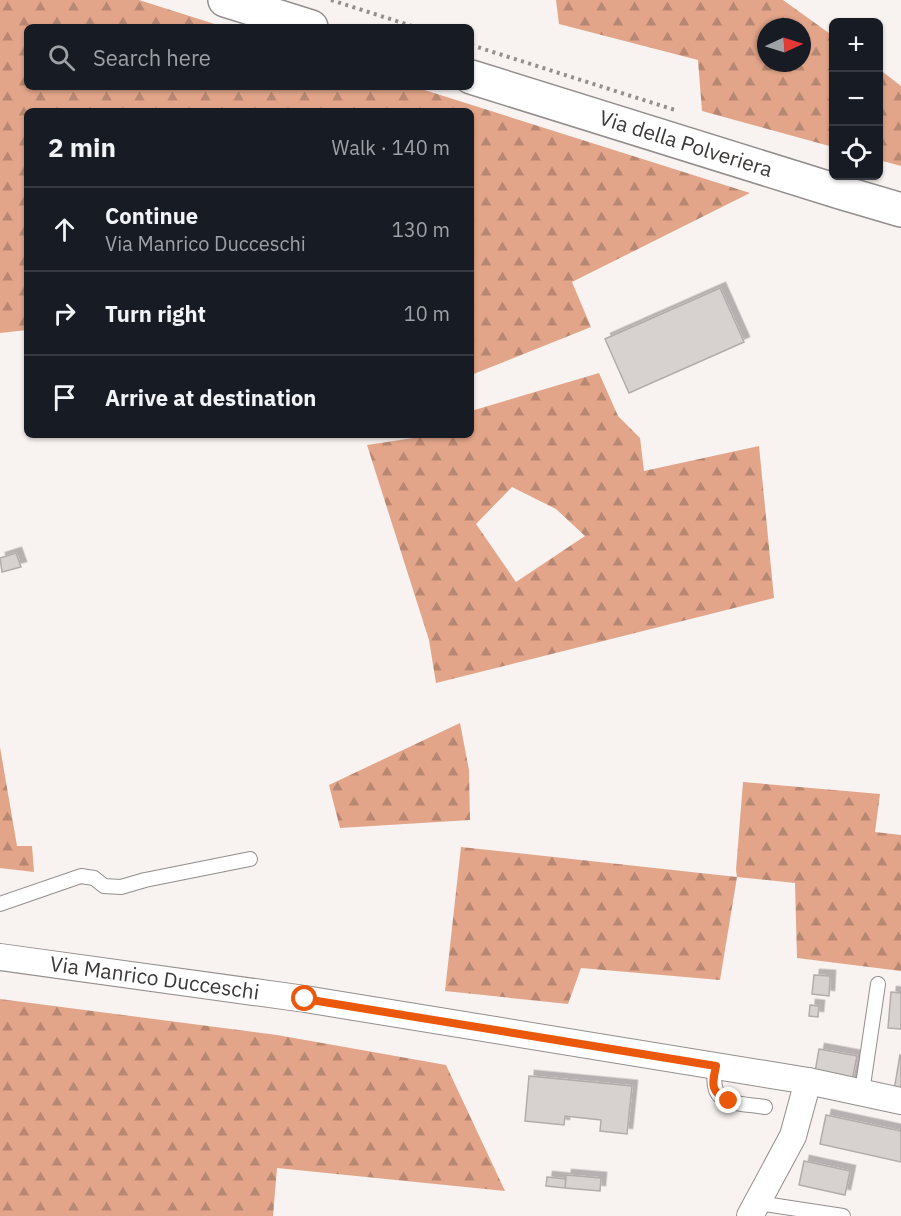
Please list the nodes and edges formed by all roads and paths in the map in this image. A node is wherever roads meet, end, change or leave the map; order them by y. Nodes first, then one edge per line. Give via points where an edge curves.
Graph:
1 (225, 0) edge
2 (331, 0) edge
3 (301, 24) edge
4 (405, 24) edge
5 (474, 46) edge
6 (474, 78) edge
7 (678, 111) dead end
8 (901, 210) edge
9 (250, 859) dead end
10 (0, 904) edge
11 (0, 957) edge
12 (878, 984) dead end
13 (716, 1066) junction
14 (808, 1081) junction
15 (862, 1092) junction
16 (901, 1101) edge
17 (765, 1107) dead end
18 (754, 1209) edge
19 (843, 1216) edge

1 - 3 street
2 - 4 path
5 - 7 path
6 - 8 street, Via della Polveriera
9 - 10 lane via 122,886 104,886 94,878 81,876
11 - 13 street, Via Manrico Ducceschi via 305,999
12 - 15 lane
13 - 14 street, Via Manrico Ducceschi
13 - 17 lane via 714,1089 719,1096
14 - 15 street, Via Manrico Ducceschi
14 - 18 street via 793,1136
15 - 16 street, Via Manrico Ducceschi
18 - 19 lane

